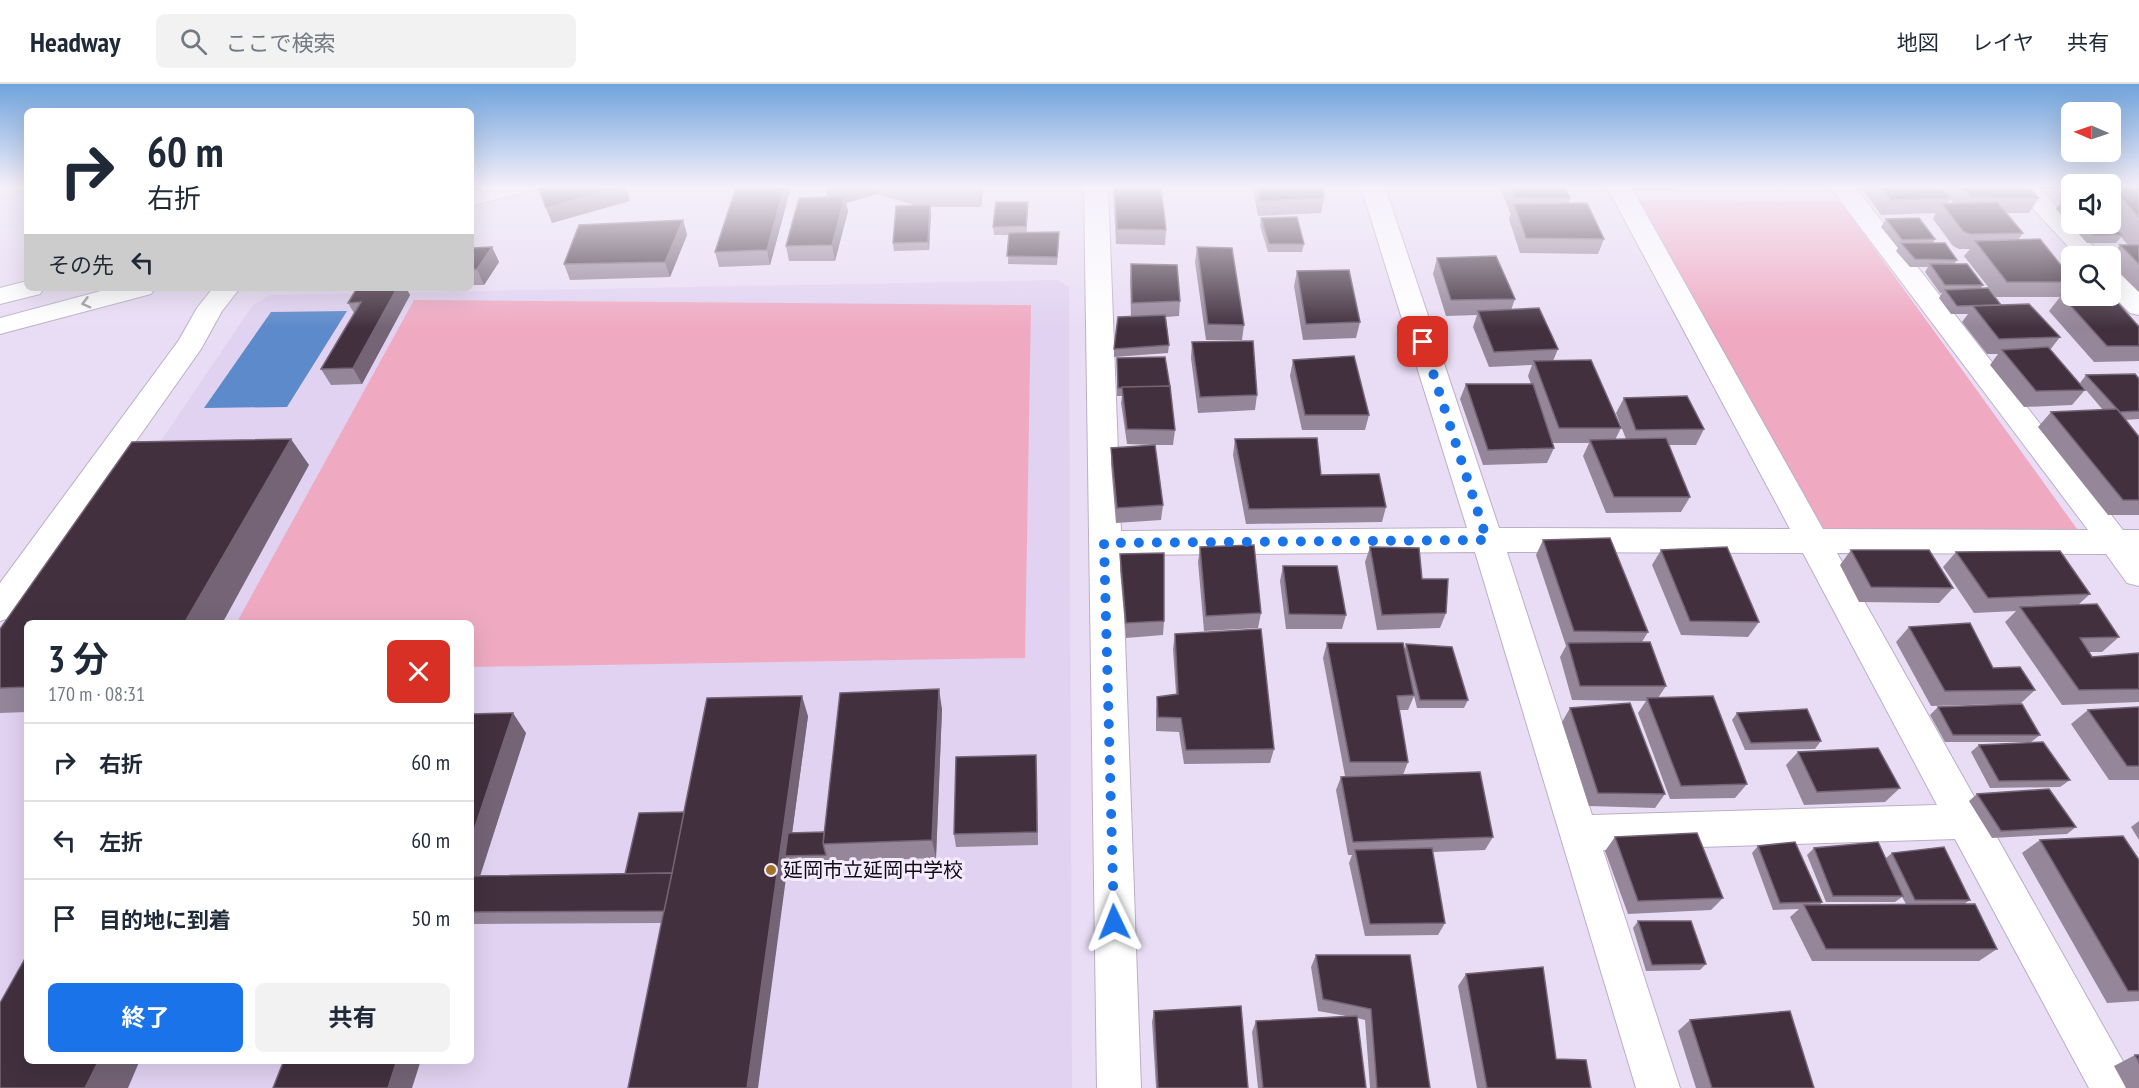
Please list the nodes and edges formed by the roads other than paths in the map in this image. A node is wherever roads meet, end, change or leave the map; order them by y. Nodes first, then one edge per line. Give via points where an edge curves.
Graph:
1 (1097, 234) edge
2 (1388, 234) edge
3 (1645, 234) edge
4 (1880, 234) edge
5 (2069, 234) edge
6 (2081, 246) edge
7 (2121, 289) edge
8 (24, 290) edge
9 (131, 291) edge
10 (225, 291) edge
11 (0, 296) edge
12 (2139, 308) edge
13 (0, 326) edge
14 (1487, 540) junction
15 (1814, 541) junction
16 (2127, 542) edge
17 (1104, 543) junction
18 (2139, 574) edge
19 (0, 608) edge
20 (1968, 821) junction
21 (1579, 833) junction
22 (1119, 1088) edge
23 (1658, 1088) edge
24 (2113, 1088) edge

1 - 17 main road
2 - 14 main road
3 - 15 main road
4 - 16 main road
5 - 6 main road
7 - 12 main road
8 - 11 main road
9 -> 13 main road
10 - 19 main road
14 - 15 main road
14 - 17 main road
14 - 21 main road
15 - 16 main road
15 - 20 main road
16 - 18 main road
17 - 22 main road
20 - 21 main road
20 - 24 main road
21 - 23 main road

